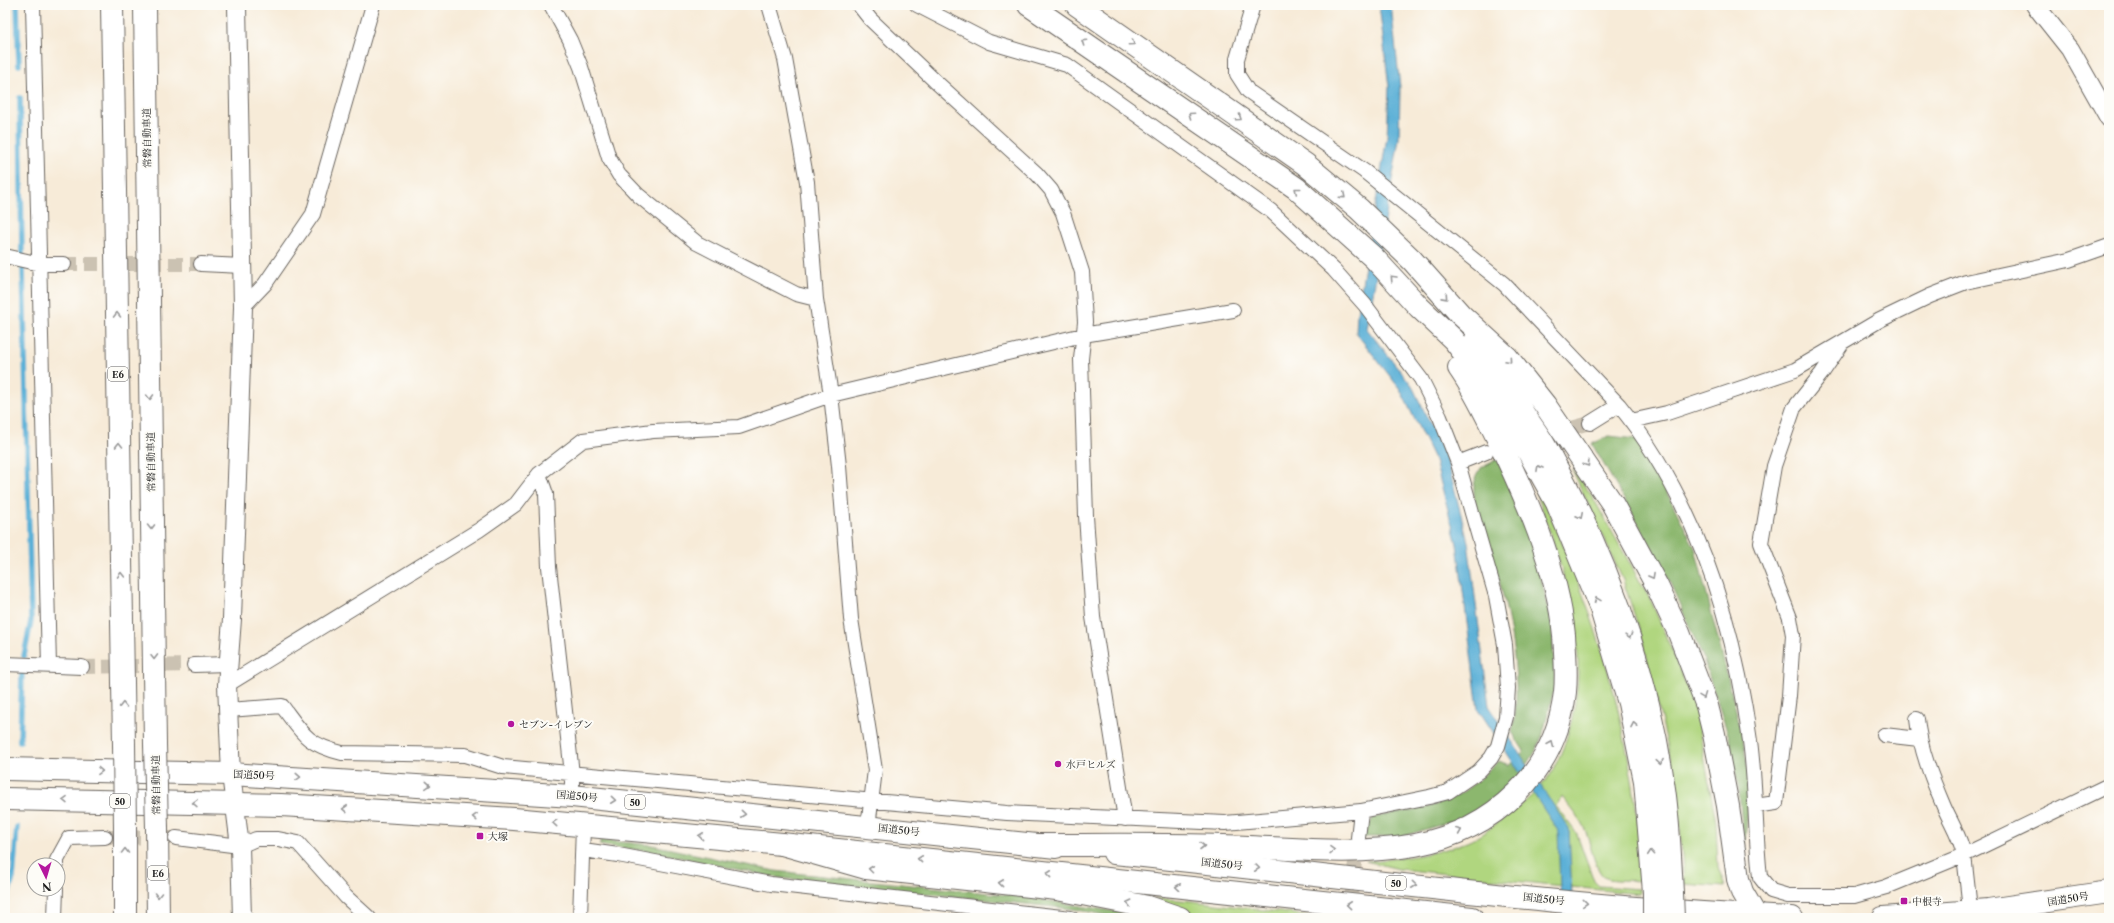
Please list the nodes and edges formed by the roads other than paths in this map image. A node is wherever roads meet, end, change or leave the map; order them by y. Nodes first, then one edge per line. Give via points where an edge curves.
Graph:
1 (33, 5) edge
2 (112, 5) edge
3 (145, 5) edge
4 (157, 5) edge
5 (238, 5) edge
6 (373, 5) edge
7 (552, 5) edge
8 (769, 5) edge
9 (859, 5) edge
10 (917, 5) edge
11 (1029, 5) edge
12 (1077, 5) edge
13 (1253, 5) edge
14 (2035, 5) edge
15 (2109, 118) edge
16 (2109, 246) edge
17 (5, 256) edge
18 (40, 264) junction
19 (64, 264) tunnel mouth
20 (201, 264) tunnel mouth
21 (242, 266) junction
22 (816, 299) junction
23 (243, 307) junction
24 (1419, 307) junction
25 (1233, 310) dead end
26 (1460, 314) junction
27 (1083, 335) junction
28 (1842, 343) junction
29 (150, 358) junction
30 (831, 395) junction
31 (1619, 405) junction
32 (1631, 421) junction
33 (1590, 423) tunnel mouth
34 (1486, 452) dead end
35 (1458, 463) junction
36 (539, 474) junction
37 (5, 664) edge
38 (228, 664) junction
39 (194, 665) tunnel mouth
40 (49, 666) junction
41 (82, 667) tunnel mouth
42 (227, 685) junction
43 (229, 710) junction
44 (1917, 719) dead end
45 (1884, 735) dead end
46 (1919, 739) junction
47 (5, 769) edge
48 (231, 774) junction
49 (572, 774) junction
50 (2109, 785) edge
51 (572, 796) junction
52 (5, 799) edge
53 (871, 800) junction
54 (234, 804) junction
55 (1755, 806) junction
56 (1361, 811) junction
57 (1125, 819) junction
58 (583, 826) junction
59 (868, 827) junction
60 (105, 836) tunnel mouth
61 (176, 838) tunnel mouth
62 (1358, 838) tunnel mouth
63 (782, 844) junction
64 (1037, 845) junction
65 (240, 846) junction
66 (583, 850) junction
67 (1964, 855) junction
68 (59, 857) edge
69 (2109, 892) edge
70 (1663, 893) junction
71 (56, 897) edge
72 (1970, 915) edge
73 (1756, 916) junction
74 (55, 918) edge
75 (125, 918) edge
76 (158, 918) edge
77 (242, 918) edge
78 (369, 918) edge
79 (580, 918) edge
80 (1071, 918) edge
81 (1180, 918) edge
82 (1472, 918) edge
83 (1654, 918) edge
84 (1673, 918) edge
85 (1792, 918) edge
86 (1883, 918) edge

1 - 18 street
75 -> 2 highway, E6, bridge
3 - 29 highway, 常磐自動車道 / E6
4 - 29 highway
5 - 21 street
6 - 23 street via 313,214 265,284
7 - 22 street via 581,67 609,158 619,175 638,196 697,243 796,294
8 - 22 street via 785,59 807,182
9 - 27 street via 870,19 1037,174 1051,190 1063,213 1082,272 1085,322
10 - 35 street via 990,42 1067,65 1271,211 1334,270 1365,305 1421,379 1440,417
24 -> 11 highway via 1374,258 1296,188
12 -> 26 highway via 1305,164 1364,214 1412,260
13 - 31 street via 1237,59 1237,74 1248,91 1364,171 1504,284
14 - 15 street via 2070,49
16 - 28 street via 2068,260 1966,282 1887,317
17 - 18 street
18 - 19 street
18 - 40 street
20 - 21 street
21 - 23 street
22 - 30 street
23 - 38 street via 232,619
64 -> 24 highway via 1221,846 1323,850 1361,850 1416,845 1457,832 1497,812 1515,796 1542,763 1558,726 1565,691 1564,643 1557,595 1546,556 1512,467 1465,376
70 -> 24 highway via 1645,781 1629,703 1601,609 1586,571 1557,503 1500,401 1454,340
25 - 27 street
26 -> 70 highway via 1545,446 1595,544 1611,585 1639,668 1657,746 1668,820
26 -> 73 highway via 1507,357 1545,405 1612,504 1657,586 1679,633 1707,706 1722,770 1738,879 1742,892
27 - 30 street
27 - 57 street via 1081,359 1086,516 1093,617
28 - 32 street via 1795,370 1682,408
28 - 55 street via 1794,408 1774,466 1761,543 1790,618 1793,635 1789,696 1776,803
29 -> 76 highway, 常磐自動車道 / E6, bridge
30 - 36 street via 739,427 653,431 583,440
30 - 53 street via 851,619 875,770
31 - 32 street
31 - 33 street
32 - 55 street via 1666,475 1692,524 1712,573 1737,663 1750,741
34 - 35 street
35 - 56 street via 1496,596 1505,645 1508,688 1506,718 1498,746 1491,758 1479,771 1448,792
36 - 42 street via 516,504 479,530
36 - 49 street via 546,494 551,582
37 - 40 street
38 - 39 street
38 - 42 street
40 - 41 street
42 - 43 street
43 - 48 street
43 - 49 street via 282,706 309,740 342,753 465,755 503,767
44 - 46 street
45 - 46 street
46 - 67 street
47 -> 48 highway, 国道50号 / 50
48 -> 51 highway, 国道50号 / 50
48 - 54 street
49 - 51 street
49 - 53 street
50 - 67 street
51 -> 59 highway, 国道50号 / 50
54 -> 52 highway, 50
53 - 57 street via 1007,813
53 - 59 street
58 -> 54 highway, 50 via 424,813
54 - 65 street
55 - 67 street via 1760,876 1771,891 1788,896 1854,896 1886,887
56 - 57 street via 1225,823
56 - 62 street
63 -> 58 highway, 50
58 - 66 street
59 - 64 highway, 国道50号 / 50
60 - 68 street via 70,838
61 - 65 street
81 -> 63 highway via 1148,907 1057,889 866,868
82 -> 63 highway, 50
64 -> 73 highway, 国道50号 / 50 via 1559,901
65 - 77 street
65 - 78 street via 256,839 278,839 298,843 346,897
66 - 79 street
66 - 80 street via 771,884
67 - 72 street
69 - 72 highway, 国道50号
70 - 83 highway, bridge
70 - 84 highway, bridge
71 - 74 street
72 - 86 highway, 国道50号
73 - 85 highway, 国道50号 / 50

